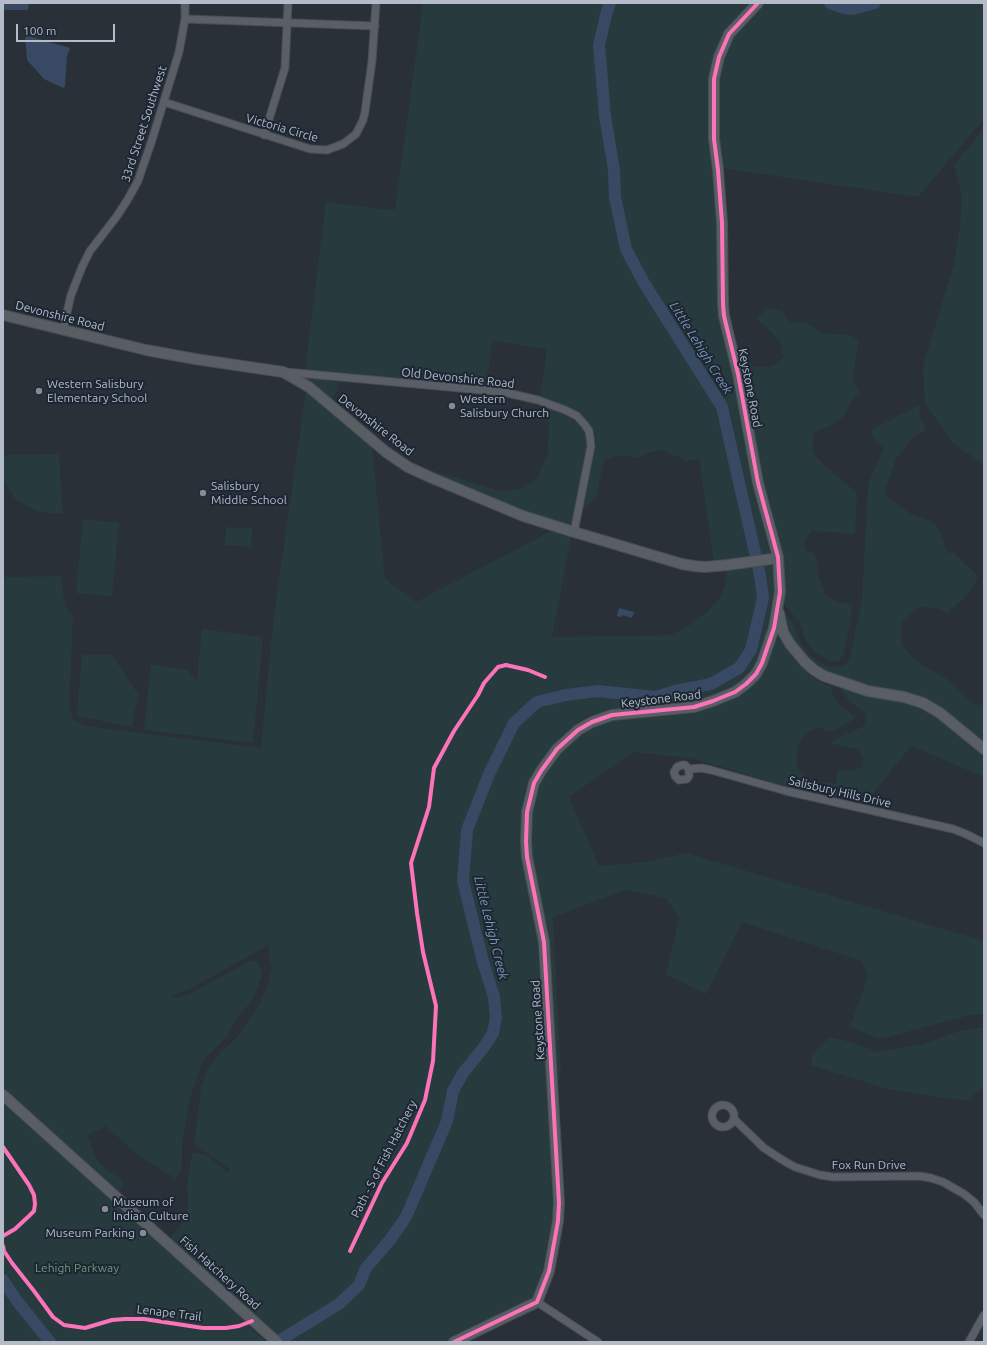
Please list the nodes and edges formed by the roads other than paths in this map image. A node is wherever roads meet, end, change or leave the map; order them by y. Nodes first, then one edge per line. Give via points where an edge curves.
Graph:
1 (185, 3) edge
2 (288, 3) edge
3 (376, 3) edge
4 (757, 4) edge
5 (185, 19) junction
6 (288, 22) junction
7 (375, 26) junction
8 (164, 102) junction
9 (264, 135) junction
10 (3, 315) edge
11 (63, 330) junction
12 (283, 372) junction
13 (574, 532) junction
14 (774, 558) junction
15 (779, 603) junction
16 (984, 749) edge
17 (689, 769) dead end
18 (984, 843) edge
19 (3, 1095) edge
20 (734, 1119) dead end
21 (984, 1216) edge
22 (538, 1302) junction
23 (984, 1315) edge
24 (277, 1342) edge
25 (454, 1342) edge
26 (598, 1342) edge
27 (969, 1342) edge

1 - 5 street, 33rd Street Southwest
2 - 6 street
3 - 7 street, Victoria Circle
4 - 14 street, Keystone Road via 729,34 719,57 714,79 714,139 722,223 724,316
5 - 6 street
5 - 8 street, 33rd Street Southwest via 179,52
6 - 7 street
6 - 9 street via 285,68
7 - 9 street, Victoria Circle via 365,112 360,127 349,140 336,148 317,150
8 - 9 street, Victoria Circle
8 - 11 street, 33rd Street Southwest via 138,181 117,216 90,251 71,295
10 - 11 street, Devonshire Road
11 - 12 street, Devonshire Road via 170,355
12 - 13 street, Devonshire Road via 309,387 386,452 408,467 523,516
12 - 13 street, Old Devonshire Road via 503,392 538,400 576,416 589,431 590,446
13 - 14 street, Devonshire Road via 682,564 705,567
14 - 15 street, Keystone Road via 780,592
15 - 16 street via 783,632 801,658 814,670 868,692 904,697 923,703 940,713
15 - 22 street, Keystone Road via 774,628 762,662 756,674 746,684 726,696 694,707 612,715 592,722 578,730 557,749 534,783 527,812 526,842 544,942 559,1203 552,1258
17 - 18 street, Salisbury Hills Drive via 711,770 953,829
19 - 24 street, Fish Hatchery Road
20 - 21 street, Fox Run Drive via 764,1148 795,1167 833,1177 931,1178 964,1194 974,1202
22 - 25 street
22 - 26 street
23 - 27 street

